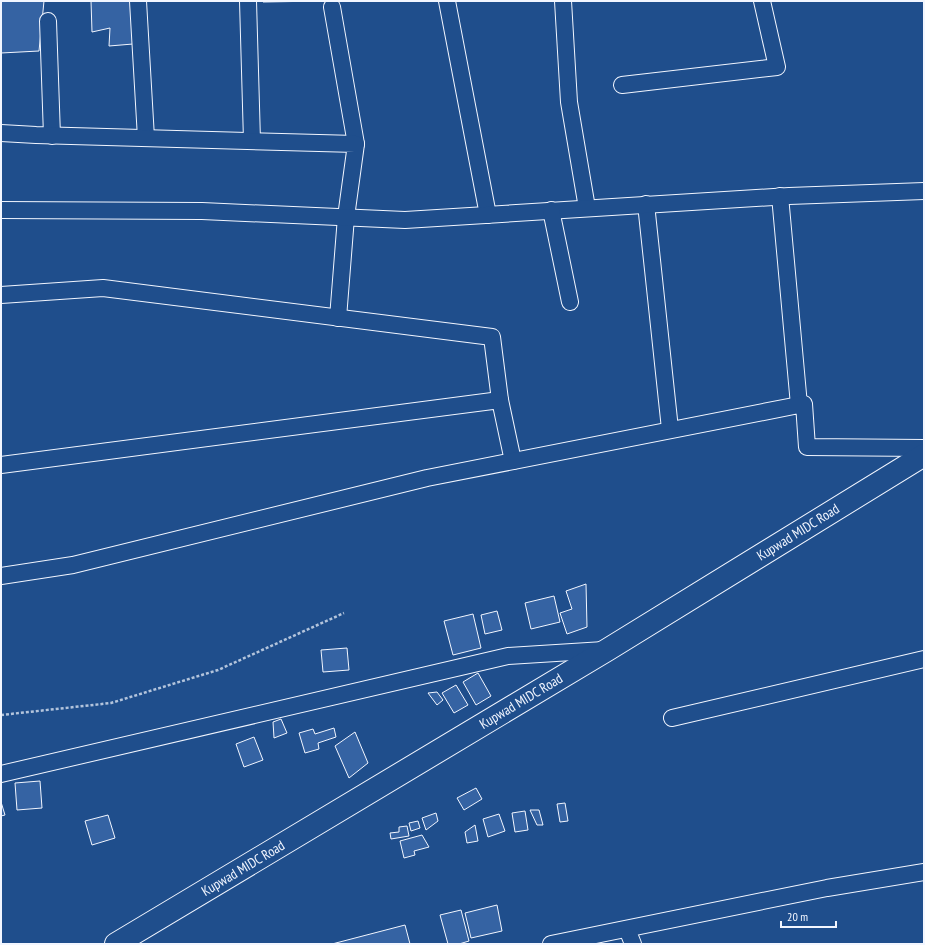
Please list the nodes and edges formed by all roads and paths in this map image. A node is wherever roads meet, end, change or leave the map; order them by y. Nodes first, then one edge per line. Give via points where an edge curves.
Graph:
1 (138, 1) edge
2 (248, 1) edge
3 (447, 1) edge
4 (563, 1) edge
5 (762, 1) edge
6 (332, 7) dead end
7 (48, 21) dead end
8 (622, 85) dead end
9 (1, 133) edge
10 (52, 136) junction
11 (146, 138) junction
12 (252, 141) junction
13 (356, 144) junction
14 (924, 191) edge
15 (780, 196) junction
16 (646, 204) junction
17 (587, 208) junction
18 (1, 210) edge
19 (551, 210) junction
20 (488, 214) junction
21 (346, 217) junction
22 (1, 294) edge
23 (570, 302) dead end
24 (338, 318) junction
25 (500, 400) junction
26 (799, 405) junction
27 (670, 429) junction
28 (924, 448) edge
29 (924, 455) edge
30 (512, 461) junction
31 (1, 465) edge
32 (1, 576) edge
33 (344, 613) dead end
34 (607, 650) junction
35 (924, 659) edge
36 (1, 715) edge
37 (672, 718) dead end
38 (1, 774) edge
39 (924, 872) edge
40 (627, 929) junction
41 (560, 943) edge
42 (116, 944) edge
43 (633, 944) edge

1 - 11 street
2 - 12 street
3 - 20 street
4 - 17 street via 569,102
5 - 8 street via 777,67
6 - 13 street
7 - 10 street
9 - 10 street
10 - 11 street
11 - 12 street
12 - 13 street
13 - 21 street
14 - 15 street
15 - 16 street
15 - 26 street
16 - 17 street
16 - 27 street
17 - 19 street
18 - 21 street via 202,211
19 - 20 street
19 - 23 street
20 - 21 street via 405,220
21 - 24 street
22 - 24 street via 103,288
24 - 25 street via 492,337
25 - 30 street
25 - 31 street
26 - 27 street
26 - 28 street via 804,404 807,447
27 - 30 street
29 - 34 main road, Kupwad MIDC Road
30 - 32 street via 427,478 73,565
33 - 36 path via 218,670 111,703
34 - 38 street via 508,656
34 - 42 main road, Kupwad MIDC Road
35 - 37 street
39 - 40 street via 828,888
40 - 41 street
40 - 43 street

